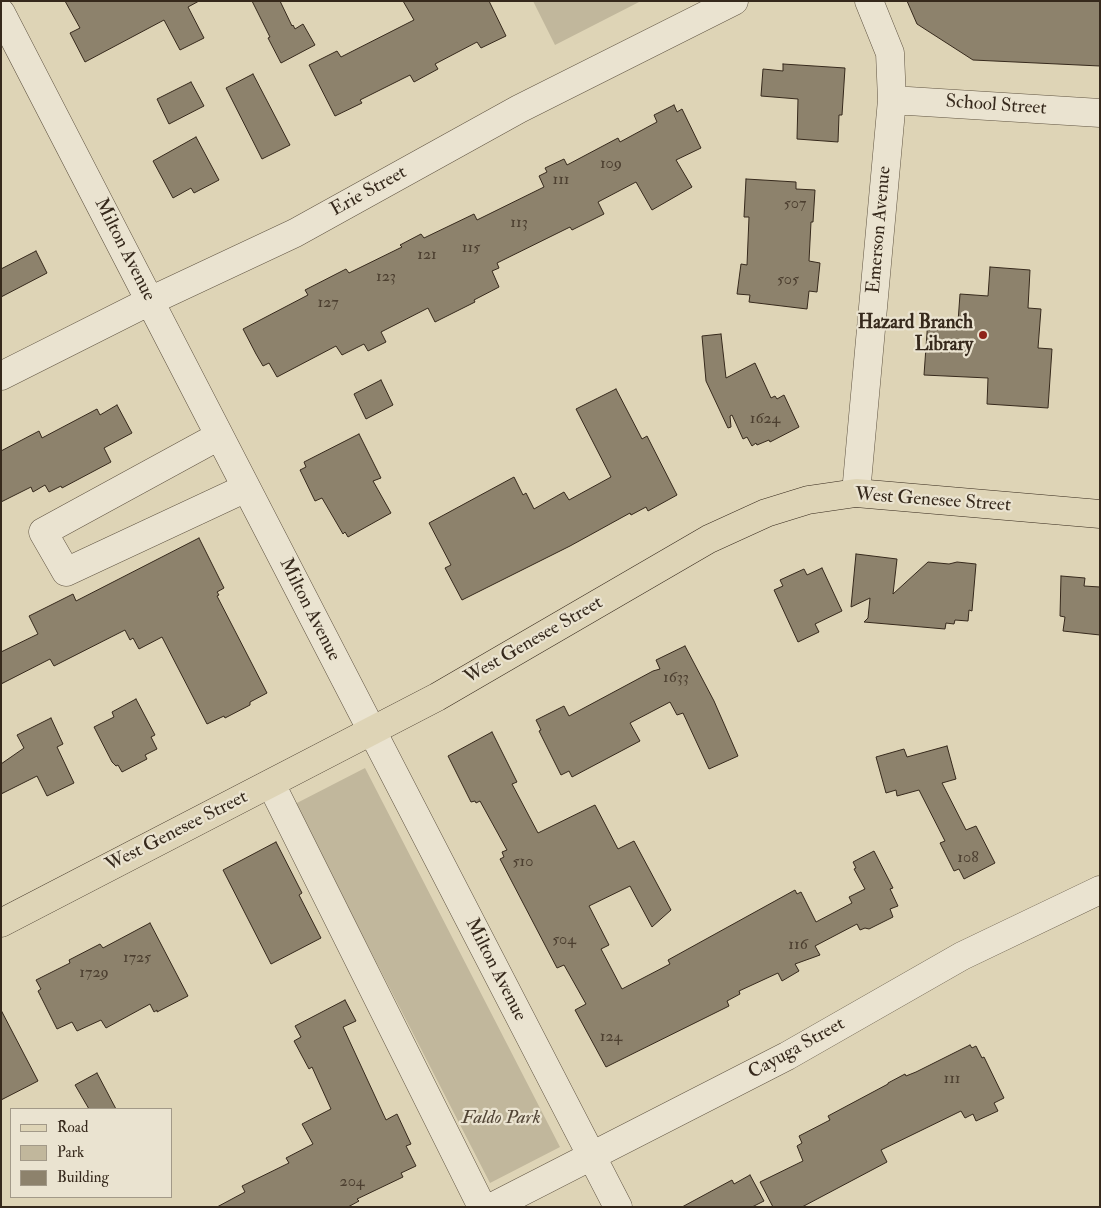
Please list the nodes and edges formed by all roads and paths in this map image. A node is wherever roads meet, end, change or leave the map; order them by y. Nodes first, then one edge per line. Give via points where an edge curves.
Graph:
1 (734, 1) edge
2 (869, 1) edge
3 (1, 13) edge
4 (892, 100) junction
5 (1100, 113) edge
6 (150, 301) junction
7 (1, 376) edge
8 (219, 436) junction
9 (246, 488) junction
10 (856, 493) junction
11 (1099, 511) edge
12 (371, 732) junction
13 (271, 784) junction
14 (1100, 890) edge
15 (1, 923) edge
16 (591, 1156) junction
17 (482, 1207) edge
18 (492, 1207) edge
19 (618, 1207) edge

1 - 6 street, Erie Street via 519,109 295,233
2 - 4 street, Emerson Avenue via 890,53
3 - 6 street, Milton Avenue
4 - 5 street, School Street
4 - 10 street, Emerson Avenue
6 - 7 street, Erie Street
6 - 8 street, Milton Avenue
8 - 9 street, Milton Avenue
8 - 9 street via 43,532 66,572
9 - 12 street, Milton Avenue
10 - 11 main road, West Genesee Street
10 - 12 main road, West Genesee Street via 808,500 766,512 709,539 437,698
12 - 13 main road, West Genesee Street
12 - 16 street, Milton Avenue
13 - 15 main road, West Genesee Street
13 - 17 street
14 - 16 street, Cayuga Street via 962,956 787,1056
16 - 18 street, Cayuga Street
16 - 19 street, Milton Avenue

